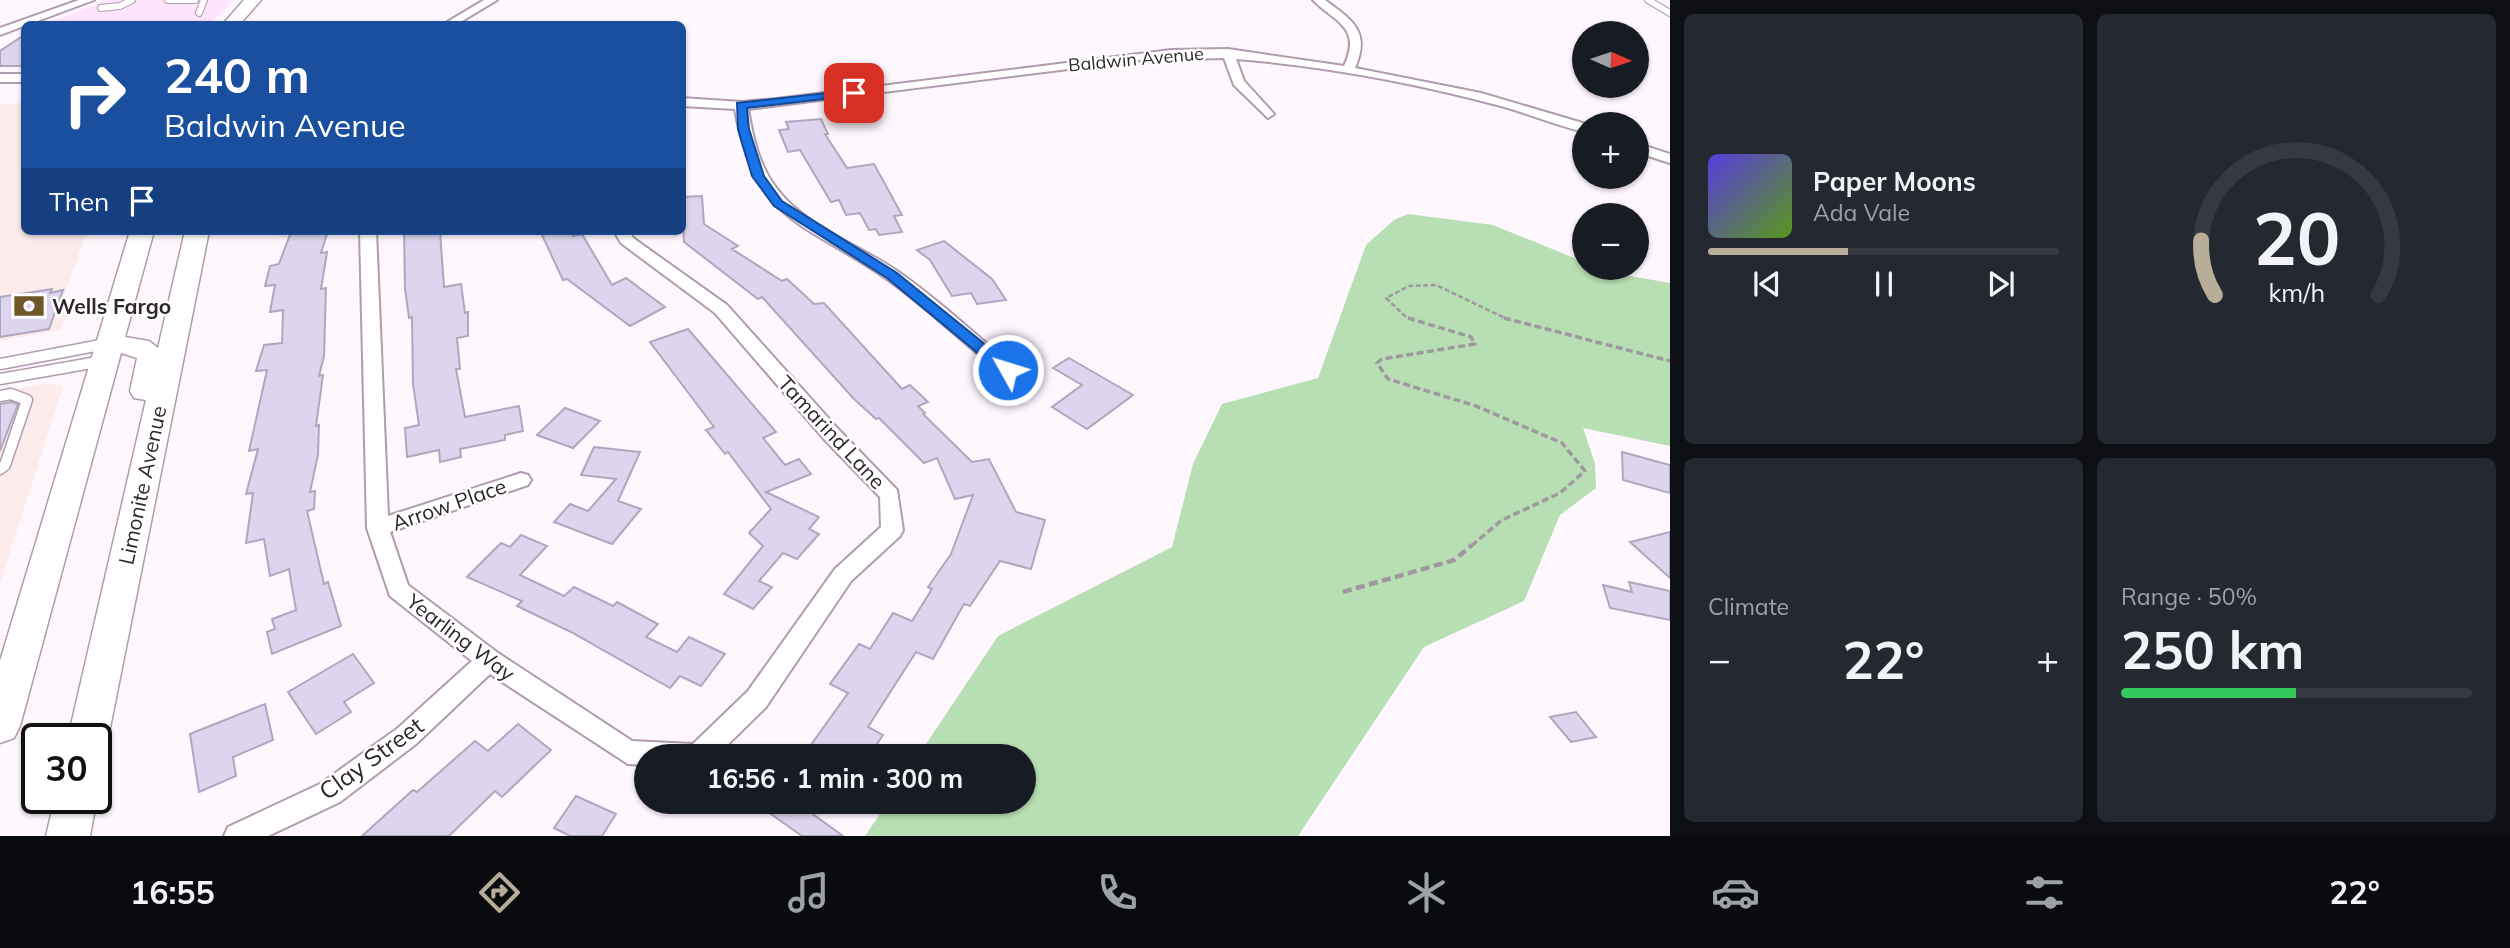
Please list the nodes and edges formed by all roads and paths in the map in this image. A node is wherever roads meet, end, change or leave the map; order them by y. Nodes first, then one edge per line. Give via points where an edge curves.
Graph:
1 (89, 0) edge
2 (132, 0) edge
3 (168, 0) edge
4 (195, 0) edge
5 (204, 0) edge
6 (253, 0) edge
7 (492, 0) edge
8 (1318, 0) edge
9 (1648, 0) edge
10 (101, 8) dead end
11 (199, 13) dead end
12 (1670, 13) edge
13 (33, 21) edge
14 (234, 21) edge
15 (455, 21) edge
16 (21, 25) edge
17 (0, 32) edge
18 (1228, 52) junction
19 (1348, 70) junction
20 (0, 78) edge
21 (21, 78) edge
22 (686, 102) edge
23 (741, 106) junction
24 (1268, 114) dead end
25 (1572, 124) edge
26 (1649, 152) edge
27 (1670, 159) edge
28 (141, 235) edge
29 (196, 235) edge
30 (368, 235) edge
31 (624, 235) edge
32 (107, 352) junction
33 (1670, 360) edge
34 (0, 364) edge
35 (1008, 370) dead end
36 (0, 379) edge
37 (0, 396) edge
38 (0, 469) edge
39 (521, 480) dead end
40 (378, 528) junction
41 (130, 542) junction
42 (1343, 592) dead end
43 (489, 660) junction
44 (92, 723) edge
45 (0, 726) edge
46 (710, 744) edge
47 (634, 752) edge
48 (73, 814) edge
49 (68, 836) edge
50 (238, 836) edge

1 - 13 street
2 - 10 lane
3 - 4 lane
5 - 11 lane
6 - 14 main road
7 - 15 street
8 - 19 street via 1349,23 1359,40 1358,53
9 - 12 lane
16 - 17 street
18 - 19 street, Baldwin Avenue
18 - 23 street, Baldwin Avenue via 1142,55
18 - 24 street via 1238,82
19 - 25 street, Baldwin Avenue via 1498,100
20 - 21 street
22 - 23 street, Baldwin Avenue
23 - 35 street via 758,176 778,203 892,275
26 - 27 street
28 - 32 main road
29 - 41 main road, Limonite Avenue
30 - 40 street, Yearling Way
31 - 46 street, Tamarind Lane via 721,309 890,495 892,530 843,575 757,699
32 - 34 lane
32 - 36 lane
32 - 41 main road via 139,347 151,356 116,519
32 - 45 main road
33 - 42 path via 1513,322 1436,285 1409,286 1386,298 1406,317 1471,337 1475,344 1381,359 1377,363 1388,379 1476,406 1562,443 1585,471 1559,493 1502,520 1454,560
37 - 38 lane via 11,394 27,400
39 - 40 street, Arrow Place
40 - 43 street, Yearling Way via 398,590
41 - 44 main road, Limonite Avenue
43 - 47 street, Yearling Way
43 - 50 street, Clay Street via 407,736 330,793
48 - 49 main road

